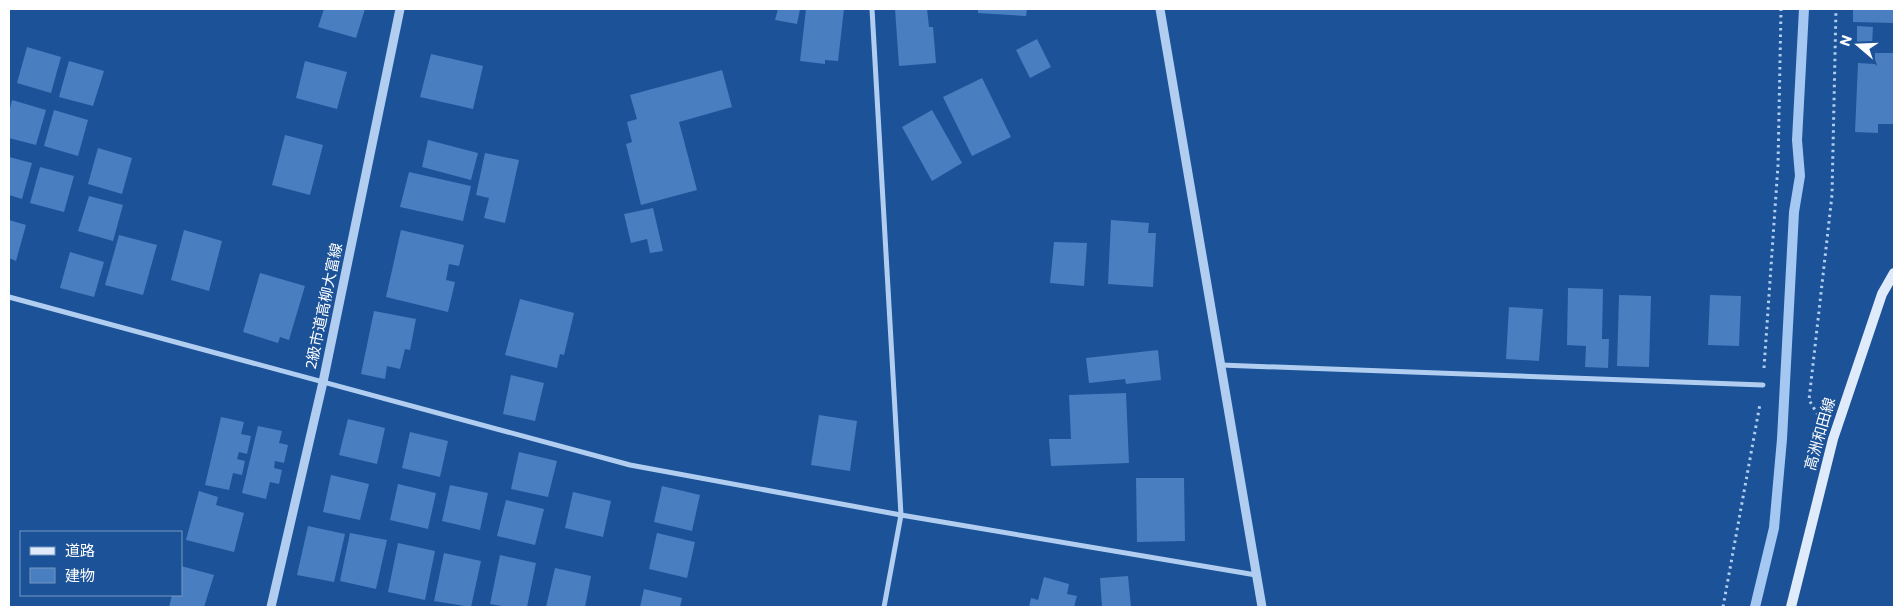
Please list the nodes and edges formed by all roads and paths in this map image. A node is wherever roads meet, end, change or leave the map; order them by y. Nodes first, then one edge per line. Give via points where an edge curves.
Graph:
1 (400, 9) edge
2 (872, 9) edge
3 (1160, 9) edge
4 (1781, 9) edge
5 (1836, 9) edge
6 (1894, 273) edge
7 (9, 297) edge
8 (1221, 366) junction
9 (323, 382) junction
10 (1763, 385) junction
11 (1833, 438) junction
12 (901, 515) junction
13 (1256, 575) junction
14 (271, 607) edge
15 (884, 607) edge
16 (1262, 607) edge
17 (1723, 607) edge
18 (1791, 607) edge

1 - 9 street, 2級市道高柳大富線
2 - 12 street
3 - 8 street
4 - 10 path via 1778,165
5 - 11 path via 1832,195 1809,400
6 - 11 main road, 高洲和田線 via 1882,294
7 - 9 street
8 - 10 street
8 - 13 street
9 - 12 street via 630,465
9 - 14 street, 2級市道高柳大富線
10 - 17 path
11 - 18 main road, 高洲和田線
12 - 13 street
12 - 15 street
13 - 16 street

